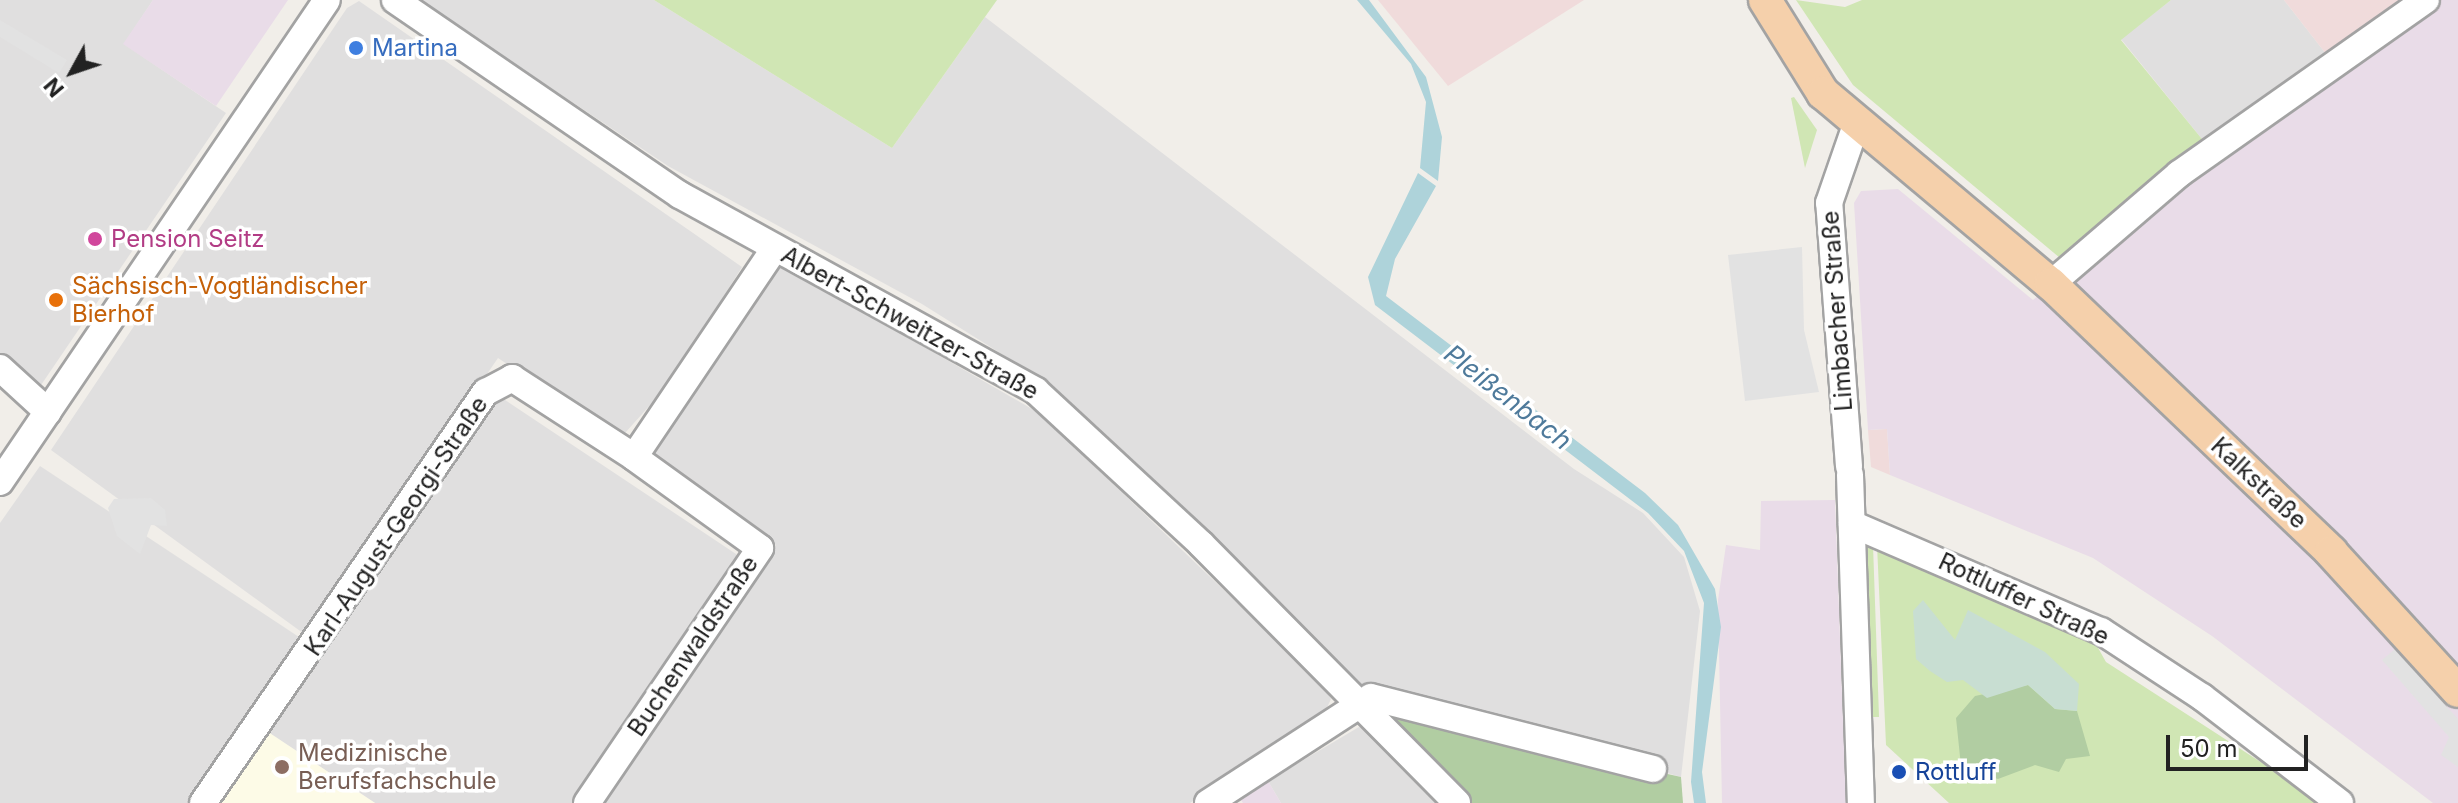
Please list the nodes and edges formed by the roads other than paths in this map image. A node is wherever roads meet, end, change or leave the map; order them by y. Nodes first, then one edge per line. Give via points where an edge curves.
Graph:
1 (327, 0) edge
2 (395, 0) edge
3 (1765, 0) edge
4 (2426, 0) edge
5 (1856, 125) junction
6 (775, 248) junction
7 (2051, 284) junction
8 (0, 368) edge
9 (48, 412) junction
10 (634, 457) junction
11 (0, 482) edge
12 (1852, 524) junction
13 (2458, 691) edge
14 (1357, 702) junction
15 (1653, 769) dead end
16 (203, 803) edge
17 (587, 803) edge
18 (1208, 803) edge
19 (1457, 803) edge
20 (1861, 803) edge
21 (2340, 803) edge

1 - 9 street
2 - 6 street, Albert-Schweitzer-Straße via 680,195
3 - 5 main road via 1823,93
4 - 7 street via 2179,174
5 - 7 main road, Kalkstraße
5 - 12 street, Limbacher Straße via 1829,203
6 - 10 street
6 - 14 street, Albert-Schweitzer-Straße via 1036,391
7 - 13 main road, Kalkstraße via 2331,552
8 - 9 street
9 - 11 street
10 - 16 street, Karl-August-Georgi-Straße via 512,378 486,392
10 - 17 street, Buchenwaldstraße via 760,548
12 - 20 street, Limbacher Straße
12 - 21 street, Rottluffer Straße via 2101,631 2202,697
14 - 15 street via 1371,697
14 - 18 street
14 - 19 street

